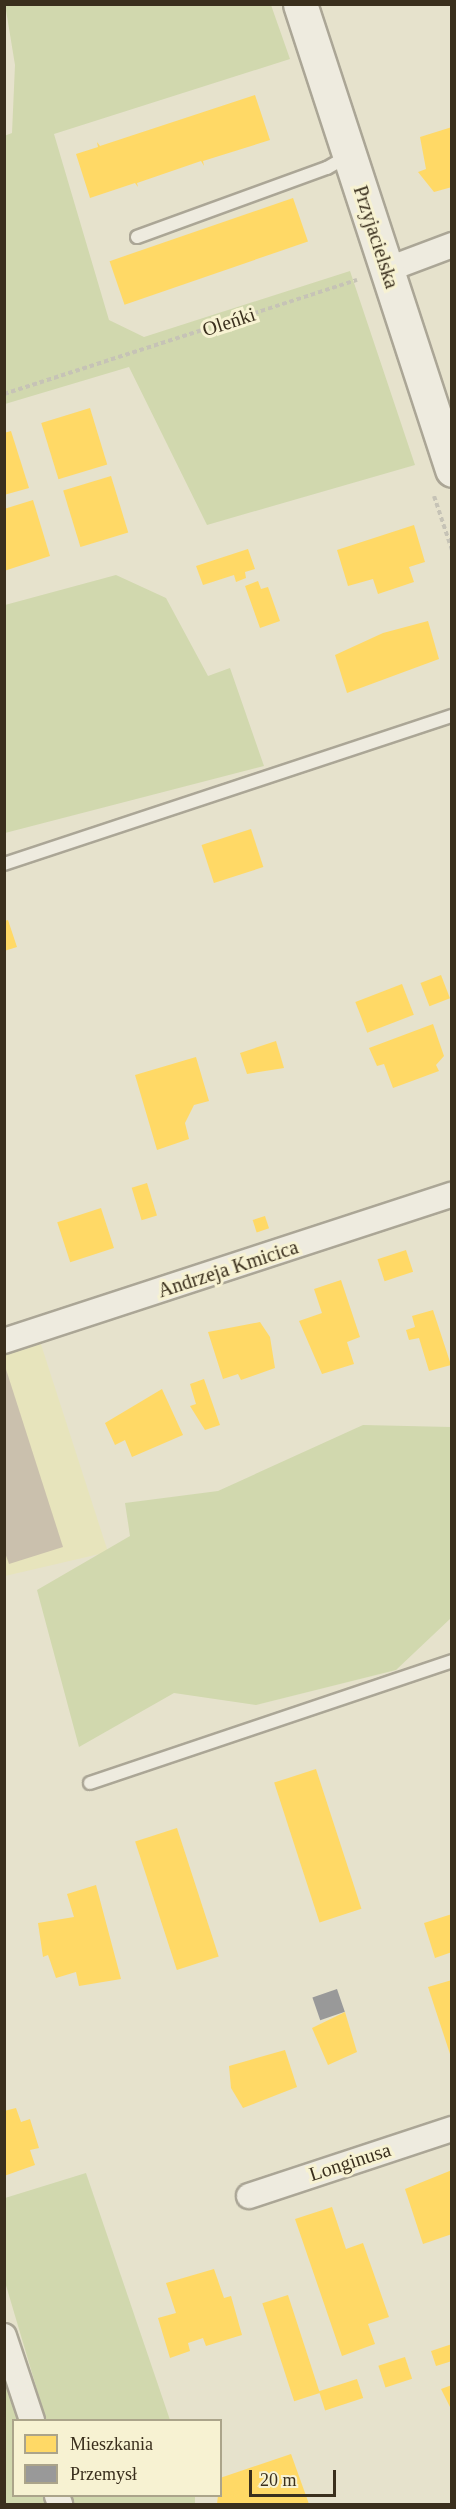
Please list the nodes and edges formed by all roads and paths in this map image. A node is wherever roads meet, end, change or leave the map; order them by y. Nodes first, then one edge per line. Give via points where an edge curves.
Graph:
1 (300, 4) edge
2 (349, 155) junction
3 (137, 237) dead end
4 (452, 245) edge
5 (386, 270) junction
6 (4, 394) edge
7 (452, 470) edge
8 (452, 716) edge
9 (4, 864) edge
10 (452, 1195) edge
11 (4, 1341) edge
12 (452, 1661) edge
13 (90, 1783) dead end
14 (452, 2129) edge
15 (249, 2196) dead end
16 (4, 2336) edge
17 (31, 2419) edge

1 - 2 street, Przyjacielska
2 - 3 lane via 327,168
2 - 5 street, Przyjacielska
4 - 5 street
5 - 6 path, Oleńki
5 - 7 street, Przyjacielska
8 - 9 lane
10 - 11 street, Andrzeja Kmicica
12 - 13 lane
14 - 15 street, Longinusa
16 - 17 street

